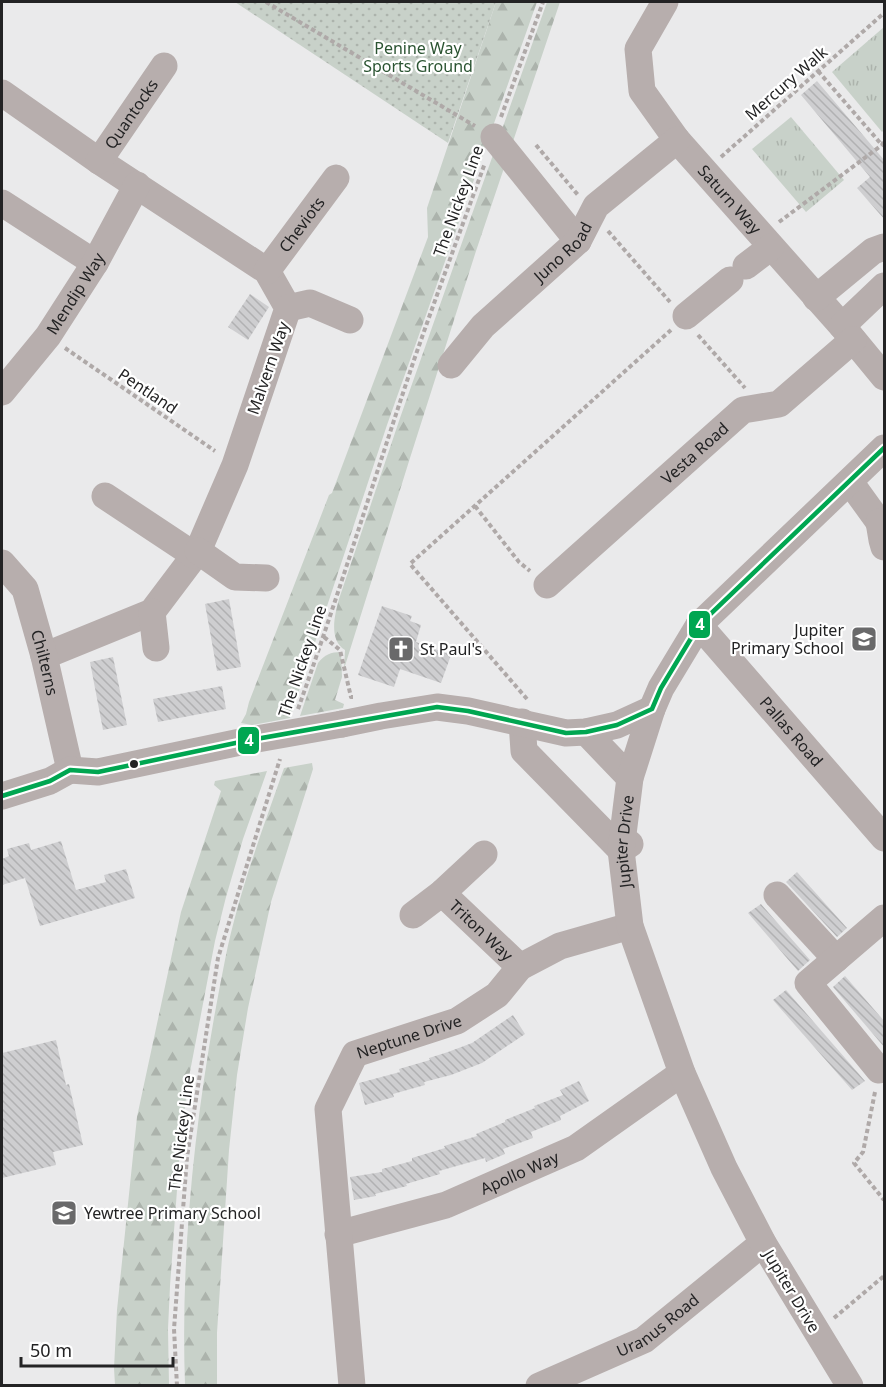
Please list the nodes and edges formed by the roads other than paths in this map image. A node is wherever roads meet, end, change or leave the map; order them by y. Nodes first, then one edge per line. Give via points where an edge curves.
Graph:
1 (665, 2) edge
2 (164, 66) dead end
3 (2, 93) edge
4 (494, 137) road end
5 (677, 140) junction
6 (99, 161) junction
7 (336, 178) dead end
8 (136, 185) junction
9 (2, 203) edge
10 (578, 241) junction
11 (766, 241) junction
12 (885, 247) edge
13 (95, 263) junction
14 (267, 271) junction
15 (885, 286) edge
16 (816, 298) junction
17 (288, 308) junction
18 (685, 317) road end
19 (350, 320) dead end
20 (852, 326) junction
21 (451, 364) dead end
22 (885, 377) edge
23 (2, 392) edge
24 (885, 448) edge
25 (850, 482) junction
26 (105, 496) dead end
27 (883, 530) edge
28 (196, 553) junction
29 (2, 563) edge
30 (266, 578) dead end
31 (547, 585) road end
32 (152, 612) junction
33 (699, 626) junction
34 (156, 648) dead end
35 (44, 656) junction
36 (657, 699) junction
37 (522, 722) junction
38 (586, 732) junction
39 (70, 770) junction
40 (630, 778) junction
41 (2, 796) edge
42 (885, 838) edge
43 (621, 850) junction
44 (484, 854) dead end
45 (442, 892) junction
46 (777, 895) dead end
47 (413, 915) dead end
48 (885, 918) edge
49 (630, 926) junction
50 (836, 959) junction
51 (520, 967) junction
52 (879, 1070) road end
53 (682, 1073) junction
54 (338, 1234) junction
55 (763, 1243) junction
56 (352, 1386) edge
57 (539, 1386) edge
58 (850, 1386) edge

1 - 5 street, Saturn Way via 638,49 642,91
2 - 6 street, Quantocks
3 - 6 street, Malvern Way
4 - 10 street
5 - 10 street, Juno Road via 596,206
5 - 11 street, Saturn Way
6 - 8 street, Malvern Way
7 - 14 street, Cheviots
8 - 13 street, Mendip Way
8 - 14 street, Malvern Way
9 - 13 street
10 - 21 street, Juno Road via 483,326
11 - 16 street, Saturn Way
11 - 18 street via 738,273
12 - 16 street via 873,250
13 - 23 street, Mendip Way via 48,336
14 - 17 street, Malvern Way
15 - 20 street, Vesta Road
16 - 20 street, Saturn Way
17 - 19 street via 310,303
17 - 28 street, Malvern Way via 235,465
20 - 22 street, Saturn Way
20 - 31 street, Vesta Road via 778,404 743,410
24 - 25 street, Jupiter Drive
25 - 27 street
25 - 33 street, Jupiter Drive
26 - 28 street
28 - 30 street via 235,577
28 - 32 street, Malvern Way
29 - 35 street, Chilterns via 25,589
32 - 34 street
32 - 35 street
33 - 36 street, Jupiter Drive
33 - 42 street, Pallas Road
35 - 39 street, Chilterns
36 - 38 street via 617,725
36 - 40 street, Jupiter Drive
36 - 43 street via 669,704 644,790 640,837
37 - 38 street via 566,733
37 - 39 street, bridge via 437,707 98,772
37 - 43 street via 524,752
38 - 40 street
39 - 41 street via 50,781
40 - 43 street, Jupiter Drive
43 - 49 street, Jupiter Drive
44 - 45 street, Triton Way
45 - 47 street, Triton Way
45 - 51 street, Triton Way
46 - 50 street
48 - 50 street
49 - 51 street, Neptune Drive via 560,946
49 - 53 street, Jupiter Drive
50 - 52 street via 808,983
51 - 54 street, Neptune Drive via 497,995 457,1021 355,1054 328,1109
53 - 54 street, Apollo Way via 576,1148 446,1205
53 - 55 street, Jupiter Drive
54 - 56 street, Neptune Drive
55 - 57 street, Uranus Road via 644,1340
55 - 58 street, Jupiter Drive

